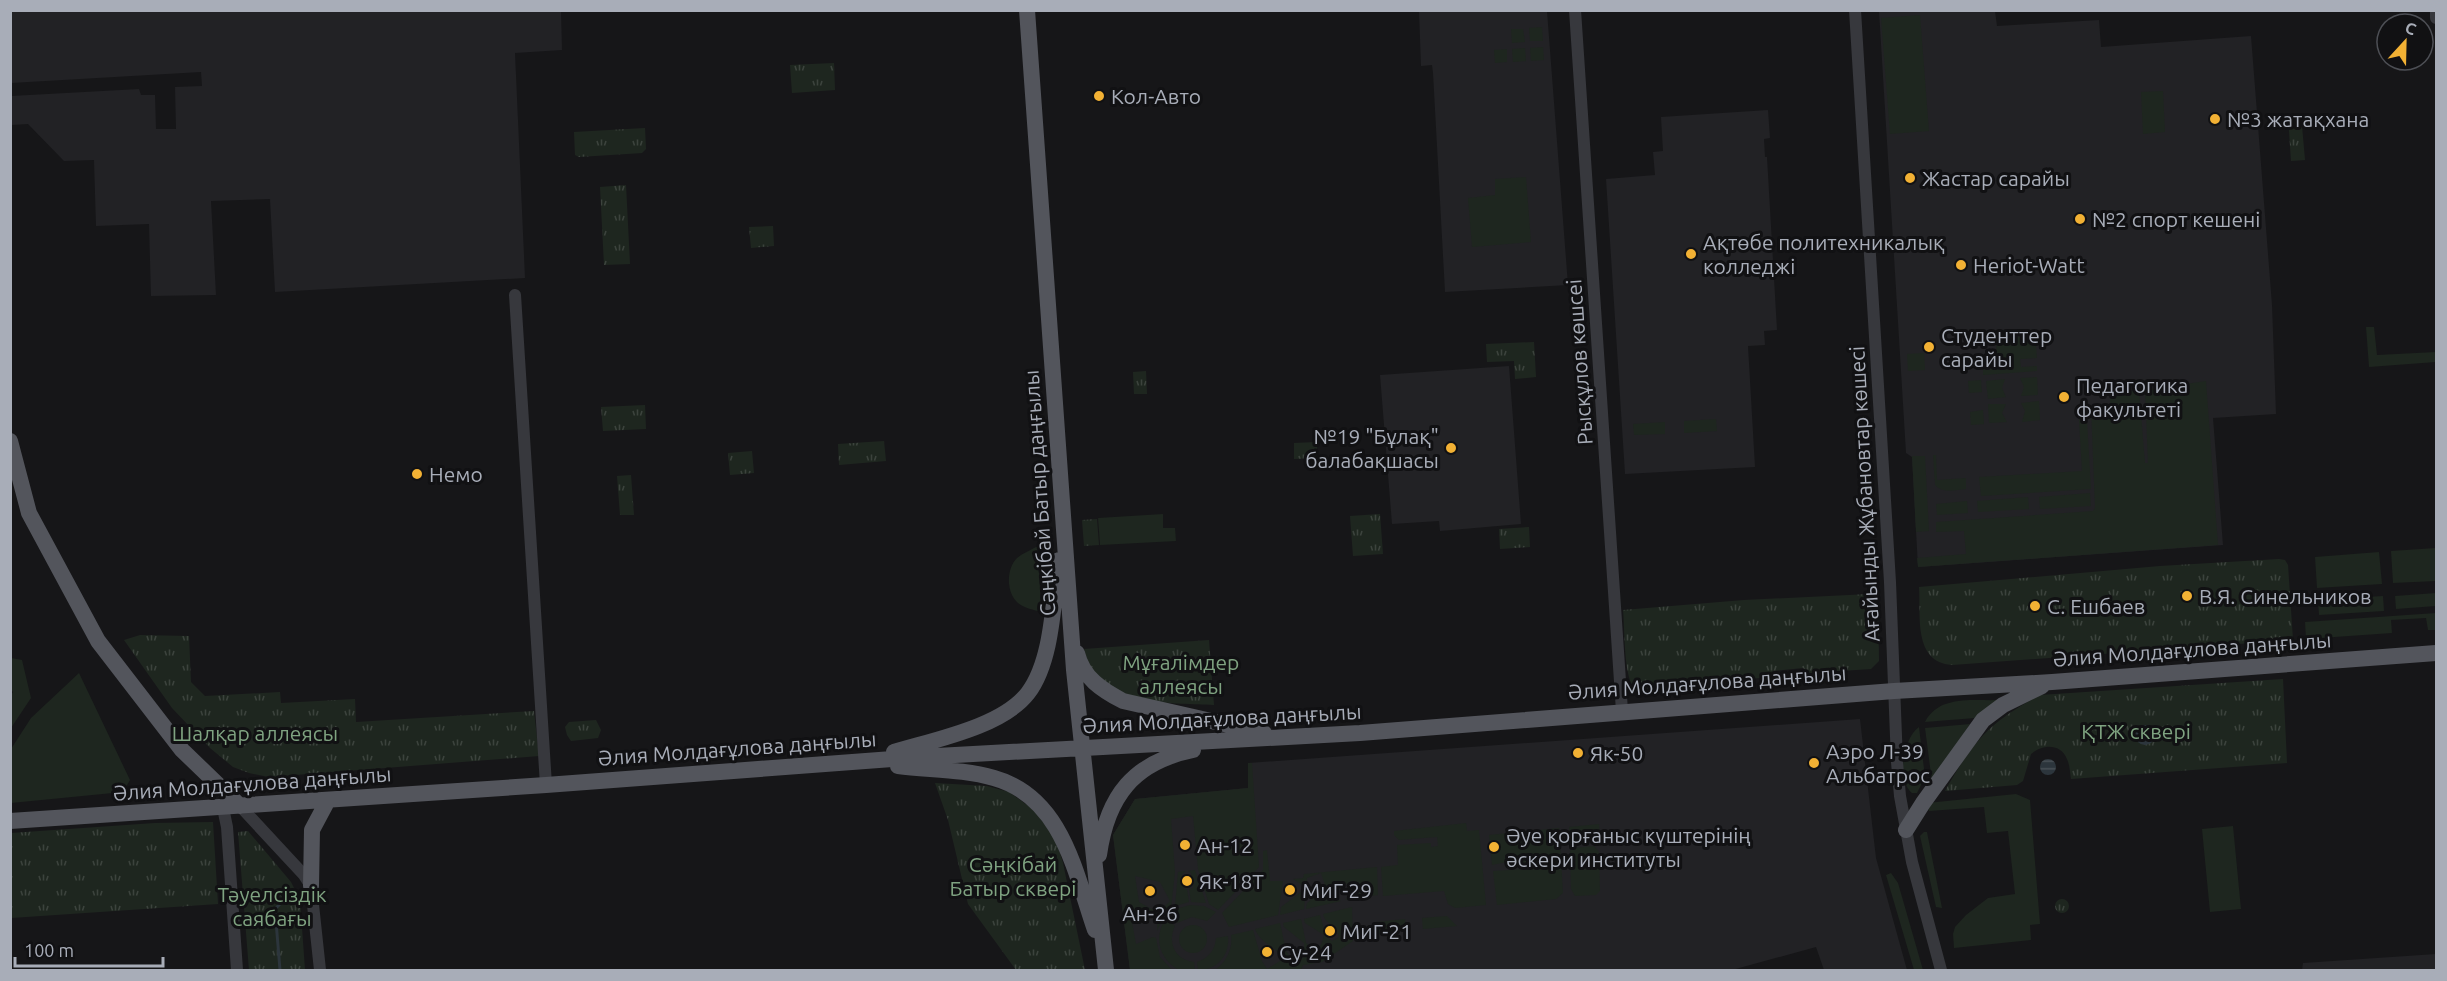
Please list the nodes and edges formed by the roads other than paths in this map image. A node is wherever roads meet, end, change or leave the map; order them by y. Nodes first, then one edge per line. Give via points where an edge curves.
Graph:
1 (1028, 10) edge
2 (1575, 10) edge
3 (1855, 10) edge
4 (2436, 10) edge
5 (2436, 18) edge
6 (515, 295) dead end
7 (10, 441) edge
8 (1063, 523) junction
9 (1070, 623) junction
10 (2436, 653) edge
11 (2052, 682) junction
12 (1894, 690) junction
13 (1622, 711) junction
14 (1286, 737) junction
15 (1249, 739) junction
16 (1082, 748) junction
17 (865, 761) junction
18 (546, 785) junction
19 (328, 800) junction
20 (231, 807) junction
21 (10, 821) edge
22 (1906, 830) junction
23 (1096, 877) junction
24 (311, 886) junction
25 (1106, 965) edge
26 (237, 970) edge
27 (320, 970) edge
28 (1941, 970) edge

1 - 8 main road, Сәңкібай Батыр даңғылы
2 - 13 street, Рысқұлов көшсеі
3 - 12 street, Ағайынды Жұбановтар көшесі
4 - 5 street
6 - 18 street
7 - 20 main road via 29,513 98,641 164,729
8 - 9 main road, Сәңкібай Батыр даңғылы
8 - 17 main road via 1043,662 1027,694 1000,715 972,727
9 - 14 main road via 1079,663 1103,691 1123,701
9 - 16 main road, Сәңкібай Батыр даңғылы
10 - 11 main road, Әлия Молдағұлова даңғылы
11 - 12 main road, Әлия Молдағұлова даңғылы
11 - 22 main road via 2003,705 1983,720
12 - 13 main road, Әлия Молдағұлова даңғылы
12 - 22 street, Ағайынды Жұбановтар көшесі via 1897,762
13 - 14 main road, Әлия Молдағұлова даңғылы
14 - 15 main road, Әлия Молдағұлова даңғылы
15 - 16 main road, Әлия Молдағұлова даңғылы
15 - 23 main road via 1160,759 1126,784 1104,828
16 - 17 main road, Әлия Молдағұлова даңғылы
16 - 23 main road, Сәңкібай Батыр даңғылы
17 - 18 main road, Әлия Молдағұлова даңғылы
17 - 25 main road via 993,777 1021,788 1038,802 1064,840
18 - 19 main road, Әлия Молдағұлова даңғылы
19 - 20 main road, Әлия Молдағұлова даңғылы
19 - 24 main road via 312,830
20 - 21 main road, Әлия Молдағұлова даңғылы
20 - 24 street
20 - 26 street via 227,826
22 - 28 street, Ағайынды Жұбановтар көшесі
23 - 25 main road, Сәңкібай Батыр даңғылы
24 - 27 street

